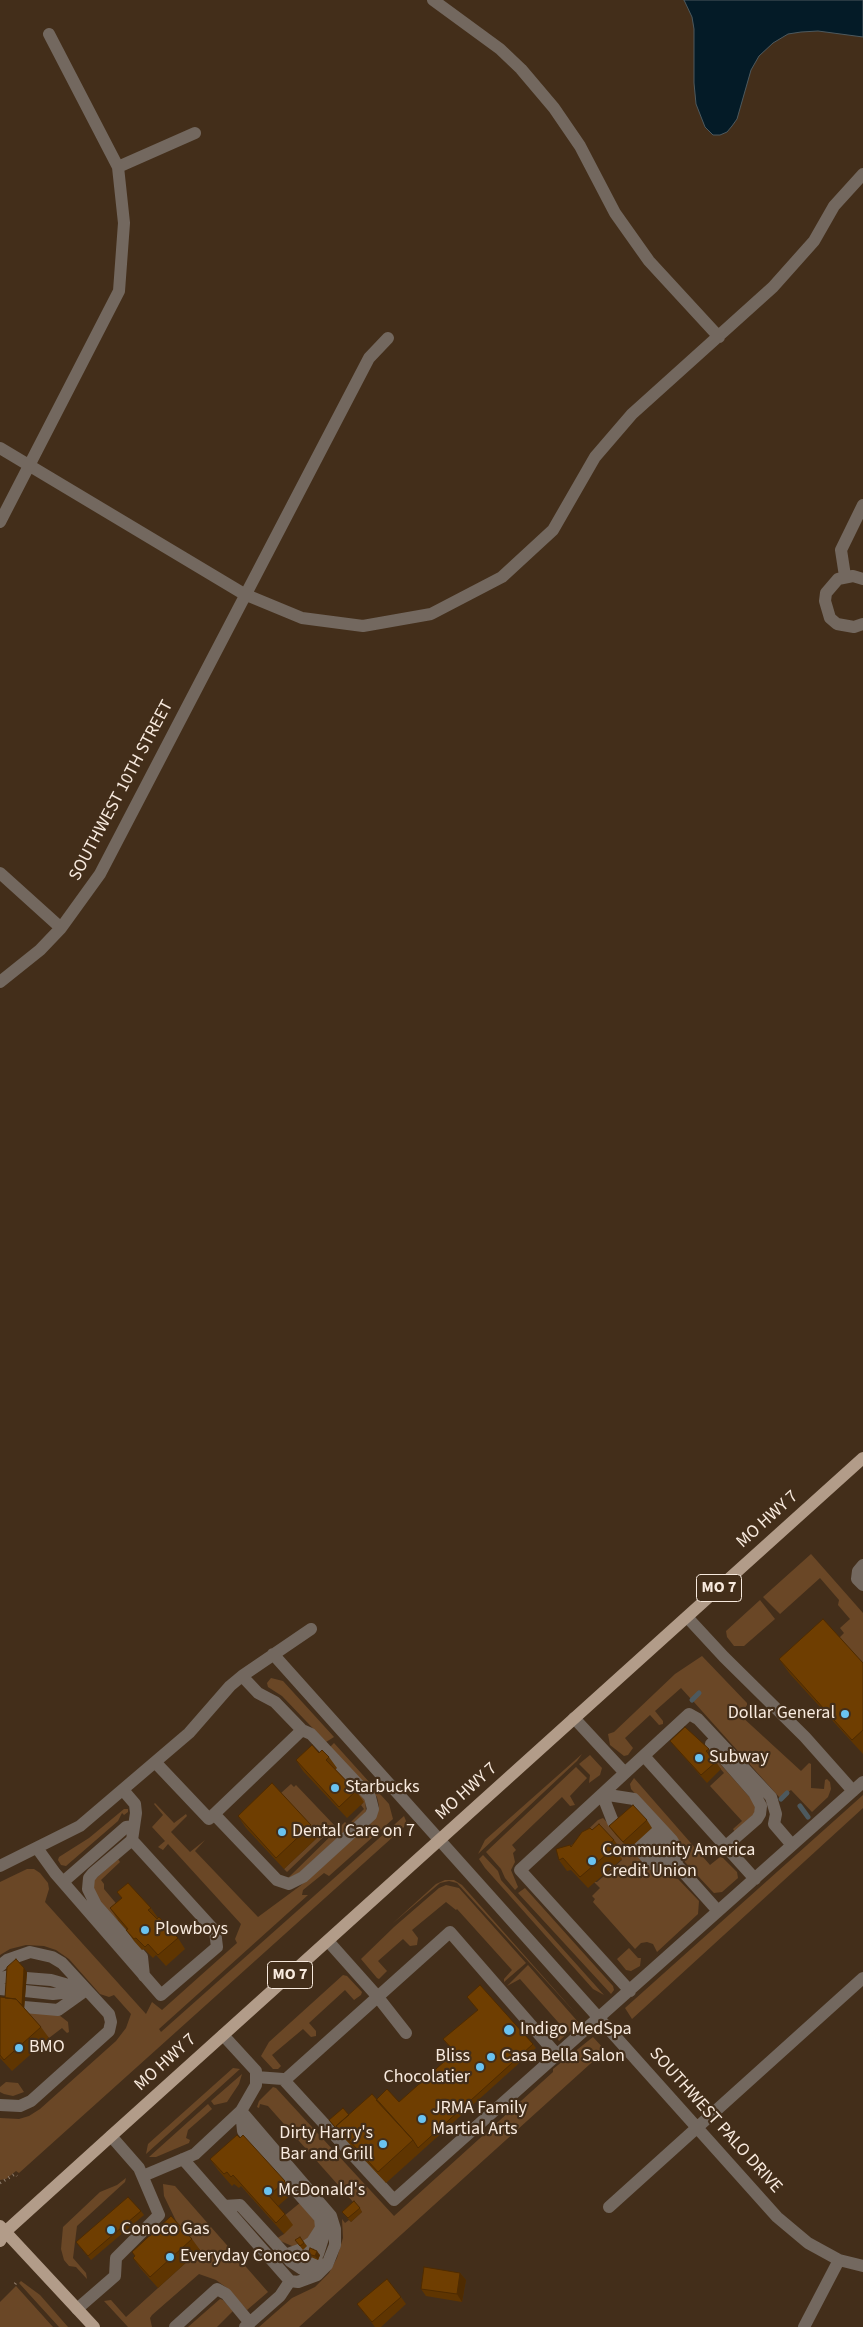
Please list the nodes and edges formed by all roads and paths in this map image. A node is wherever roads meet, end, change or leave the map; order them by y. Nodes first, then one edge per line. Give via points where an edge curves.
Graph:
1 (433, 0) edge
2 (49, 34) dead end
3 (195, 133) dead end
4 (118, 167) junction
5 (863, 174) edge
6 (719, 337) junction
7 (388, 338) dead end
8 (0, 448) edge
9 (29, 466) junction
10 (863, 505) edge
11 (0, 522) edge
12 (845, 576) junction
13 (863, 579) edge
14 (244, 594) junction
15 (863, 624) edge
16 (0, 873) edge
17 (61, 928) junction
18 (0, 982) edge
19 (863, 1458) edge
20 (863, 1565) edge
21 (863, 1585) edge
22 (687, 1617) junction
23 (311, 1629) dead end
24 (273, 1654) junction
25 (242, 1676) junction
26 (689, 1714) junction
27 (574, 1718) junction
28 (302, 1730) junction
29 (644, 1756) junction
30 (155, 1762) junction
31 (625, 1773) junction
32 (863, 1782) edge
33 (123, 1790) junction
34 (853, 1791) junction
35 (602, 1794) junction
36 (214, 1814) junction
37 (134, 1826) junction
38 (132, 1840) junction
39 (439, 1841) junction
40 (792, 1845) junction
41 (726, 1846) junction
42 (37, 1848) junction
43 (677, 1865) junction
44 (0, 1866) edge
45 (755, 1878) junction
46 (63, 1882) junction
47 (718, 1911) junction
48 (328, 1941) junction
49 (0, 1966) edge
50 (144, 1976) junction
51 (863, 1978) edge
52 (86, 1990) junction
53 (630, 1991) junction
54 (377, 1996) junction
55 (599, 2019) junction
56 (406, 2033) dead end
57 (223, 2035) junction
58 (557, 2055) junction
59 (256, 2077) junction
60 (284, 2080) junction
61 (0, 2105) edge
62 (241, 2111) junction
63 (696, 2127) junction
64 (111, 2136) junction
65 (183, 2159) junction
66 (17, 2176) dead end
67 (143, 2176) junction
68 (0, 2183) edge
69 (224, 2206) junction
70 (609, 2207) dead end
71 (322, 2223) junction
72 (1, 2233) edge
73 (284, 2253) junction
74 (839, 2260) junction
75 (863, 2266) edge
76 (18, 2280) dead end
77 (290, 2281) junction
78 (15, 2284) dead end
79 (77, 2309) junction
80 (248, 2325) edge
81 (94, 2327) edge
82 (175, 2327) edge
83 (804, 2327) edge

1 - 6 street via 521,68 580,146 615,213 649,261
2 - 4 street
3 - 4 street
4 - 9 street via 124,223 119,290
5 - 6 street via 834,206 814,241 773,287
6 - 14 street via 632,414 595,457 553,530 502,577 431,614 363,626 302,618
7 - 14 street, SOUTHWEST 10TH STREET via 369,358
8 - 9 street
9 - 11 street
9 - 14 street
10 - 12 street via 841,550
12 - 13 street
12 - 15 street via 831,585 826,593 826,610 830,618 846,627
14 - 17 street, SOUTHWEST 10TH STREET via 100,874
16 - 17 street
17 - 18 street, SOUTHWEST 10TH STREET
19 - 22 main road, MO HWY 7 / MO 7
20 - 21 street via 857,1579
22 - 27 main road, MO HWY 7 / MO 7
22 - 34 street via 805,1737
23 - 24 street
24 - 25 street
24 - 39 street, SOUTHWEST PALO DRIVE
25 - 28 street via 258,1693 275,1702
25 - 30 street via 189,1733
26 - 29 street
26 - 40 street via 698,1718 771,1797 776,1814 774,1824
26 - 41 street via 694,1725 754,1793 761,1806 757,1819
27 - 31 street
27 - 39 main road, MO HWY 7 / MO 7
28 - 36 street
28 - 36 street via 311,1734 370,1796 371,1815 302,1877 289,1884 277,1880
29 - 31 street
29 - 41 street
30 - 33 street
30 - 36 street via 209,1820
31 - 35 street
32 - 34 street
33 - 37 street via 134,1804
33 - 42 street via 80,1826
34 - 40 street
35 - 35 street via 627,1806 628,1822 613,1822
35 - 43 street via 634,1800 675,1845
35 - 53 street via 520,1870
37 - 38 street
37 - 46 street via 126,1827
38 - 50 street via 93,1873 88,1890 96,1905 142,1957
38 - 50 street via 215,1931 218,1948 161,1995
39 - 48 main road, MO HWY 7 / MO 7
39 - 55 street, SOUTHWEST PALO DRIVE
40 - 45 street
41 - 45 street
42 - 44 street
42 - 46 street
43 - 43 street via 659,1868 652,1864 642,1837 668,1850
43 - 47 street
45 - 47 street
46 - 50 street
47 - 53 street
48 - 54 street
48 - 57 main road, MO HWY 7 / MO 7
49 - 52 street via 19,1954 42,1954 62,1963
51 - 63 street
52 - 52 street via 58,2010 25,1992
52 - 61 street via 109,2014 109,2031 31,2101 20,2106
53 - 55 street
54 - 56 street
54 - 58 street via 450,1932
54 - 60 street
55 - 58 street
55 - 63 street, SOUTHWEST PALO DRIVE
57 - 59 street via 256,2071
57 - 64 main road, MO HWY 7 / MO 7
58 - 60 street via 394,2200
59 - 60 street
59 - 62 street via 256,2085
62 - 65 street via 195,2154
62 - 71 street via 243,2131
62 - 77 street via 331,2216 335,2229 327,2265 308,2280
63 - 70 street
63 - 74 street, SOUTHWEST PALO DRIVE via 777,2217 808,2243
64 - 67 street
64 - 72 main road, MO HWY 7 / MO 7
65 - 67 street
65 - 69 street
66 - 68 path via 15,2174
67 - 79 street via 160,2215 116,2258 115,2276
69 - 73 street via 240,2205
69 - 77 street
71 - 73 street via 312,2242
71 - 73 street via 324,2235 313,2266 302,2269
72 - 79 main road
74 - 75 street, SOUTHWEST PALO DRIVE
74 - 83 street
76 - 78 path
77 - 80 street via 286,2289
79 - 81 main road
80 - 82 street via 226,2294 217,2289

